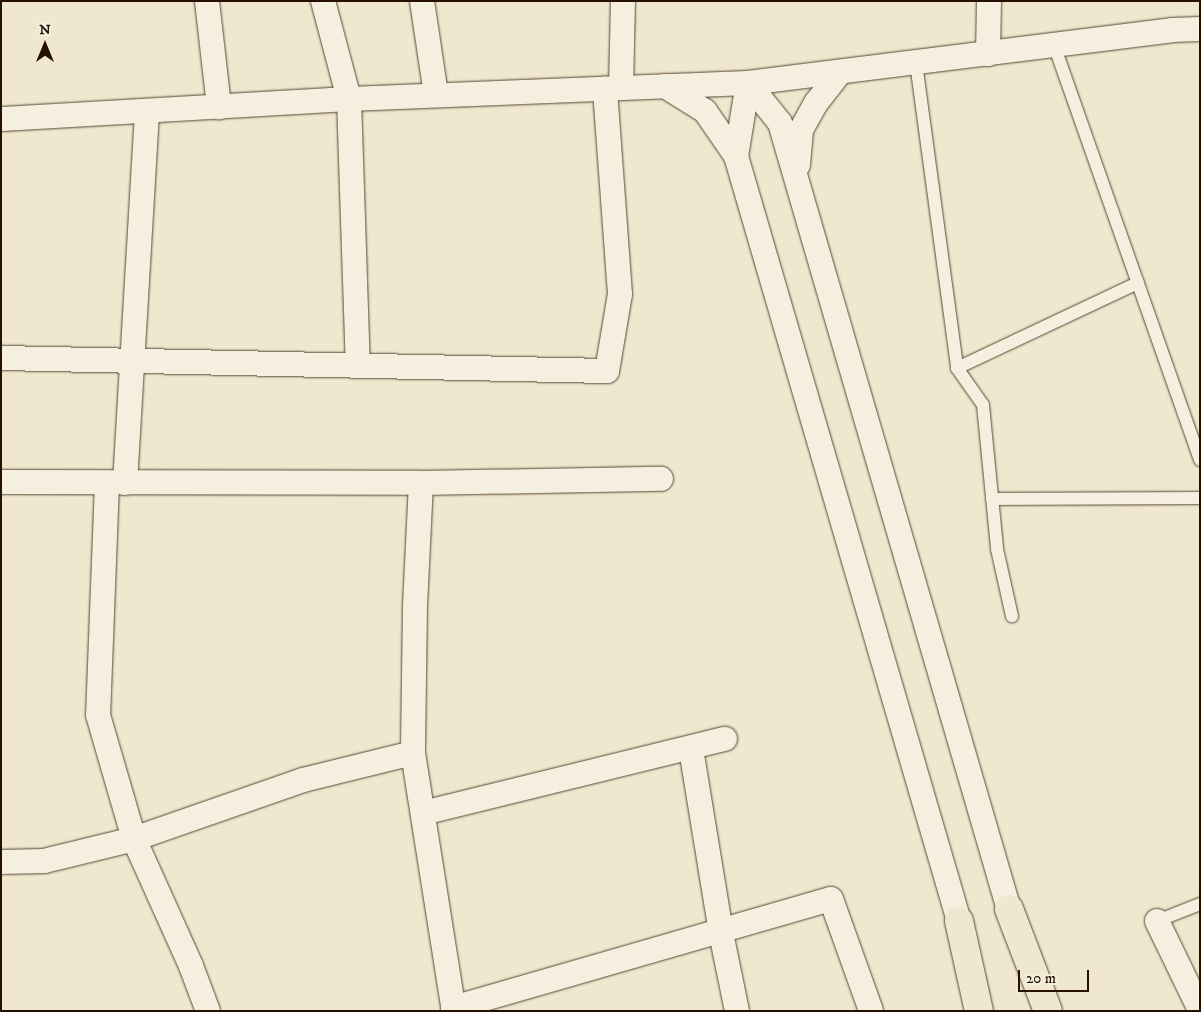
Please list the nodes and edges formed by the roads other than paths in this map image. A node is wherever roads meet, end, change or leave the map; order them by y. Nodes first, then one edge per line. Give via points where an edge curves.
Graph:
1 (207, 1) edge
2 (323, 1) edge
3 (422, 1) edge
4 (623, 1) edge
5 (989, 1) edge
6 (1200, 29) edge
7 (1054, 45) junction
8 (988, 54) junction
9 (916, 63) junction
10 (840, 72) junction
11 (748, 83) junction
12 (665, 86) junction
13 (613, 89) junction
14 (436, 96) junction
15 (349, 99) junction
16 (219, 107) junction
17 (147, 112) junction
18 (1, 118) edge
19 (736, 156) junction
20 (796, 180) junction
21 (1138, 283) junction
22 (1, 358) edge
23 (133, 361) junction
24 (358, 366) junction
25 (957, 368) junction
26 (1200, 460) edge
27 (661, 479) dead end
28 (1, 482) edge
29 (116, 483) junction
30 (421, 483) junction
31 (1200, 498) edge
32 (992, 499) junction
33 (1012, 616) dead end
34 (725, 739) dead end
35 (691, 749) junction
36 (413, 753) junction
37 (423, 813) junction
38 (134, 839) junction
39 (1, 862) edge
40 (1200, 904) edge
41 (1009, 909) junction
42 (959, 921) junction
43 (1157, 921) joint
44 (721, 933) junction
45 (454, 1010) edge
46 (1200, 1010) edge
47 (208, 1011) edge
48 (737, 1011) edge
49 (871, 1011) edge
50 (979, 1011) edge
51 (986, 1011) edge
52 (1038, 1011) edge
53 (1048, 1011) edge

1 - 16 street
2 - 15 street
3 - 14 street
4 - 13 street
5 - 8 street
6 - 7 street
7 - 8 street
7 - 21 lane
8 - 9 street
9 - 10 street
9 - 25 lane
10 - 11 street
10 - 20 street via 816,103 801,130
11 - 12 street
11 - 19 street
11 - 20 street via 780,123
12 - 13 street
12 - 19 street via 705,111
13 - 14 street
13 - 24 street via 620,294 607,371
14 - 15 street
15 - 16 street
15 - 24 street
16 - 17 street
17 - 18 street
17 - 23 street
19 - 42 street
20 - 41 street
21 - 25 lane
21 - 26 lane
22 - 23 street
23 - 24 street
23 - 29 street
25 - 32 lane via 983,405
27 - 30 street
28 - 29 street
29 - 30 street
29 - 38 street via 98,715
30 - 36 street
31 - 32 lane
32 - 33 lane via 997,549
34 - 35 street
35 - 37 street
35 - 44 street
36 - 37 street
36 - 38 street via 303,780
37 - 45 street
38 - 39 street via 44,861
38 - 47 street
40 - 43 lane
41 - 52 street
41 - 53 highway
42 - 50 highway
42 - 51 street
43 - 46 street
44 - 45 street
44 - 48 street
44 - 49 street via 831,900

